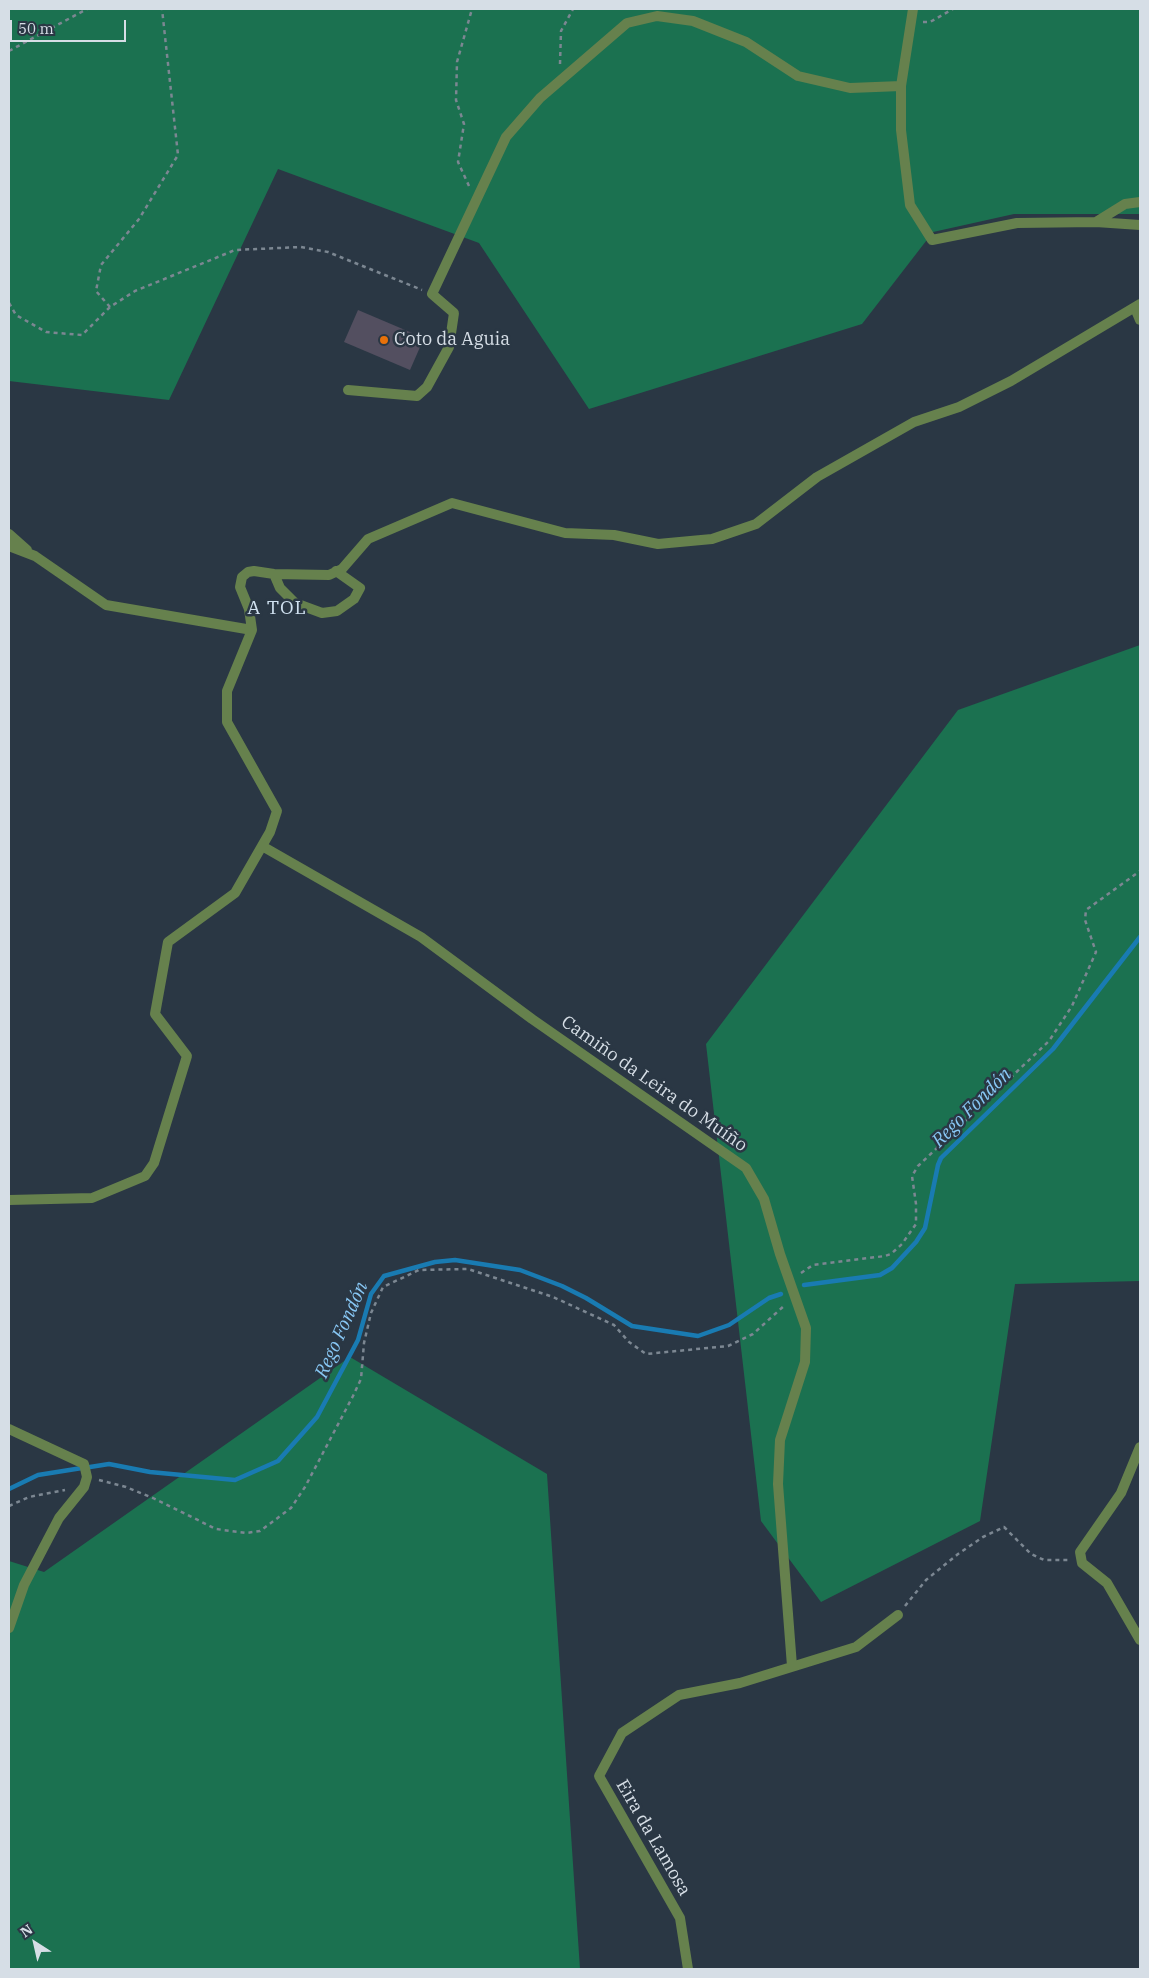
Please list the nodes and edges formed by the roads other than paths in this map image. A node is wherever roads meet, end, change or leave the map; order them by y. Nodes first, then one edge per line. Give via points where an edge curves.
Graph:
1 (913, 9) edge
2 (901, 86) junction
3 (1140, 202) edge
4 (1096, 222) junction
5 (1140, 225) edge
6 (1137, 306) edge
7 (1140, 320) edge
8 (348, 390) dead end
9 (9, 534) edge
10 (9, 546) edge
11 (35, 556) junction
12 (336, 571) junction
13 (274, 574) junction
14 (252, 630) junction
15 (262, 846) junction
16 (9, 1200) edge
17 (9, 1429) edge
18 (1140, 1447) edge
19 (898, 1615) road end
20 (9, 1628) edge
21 (1140, 1640) edge
22 (792, 1666) junction
23 (688, 1969) edge

1 - 2 street
2 - 4 street via 901,130 910,205 932,240 1017,223
2 - 8 street via 850,88 798,76 746,42 693,21 656,16 627,23 540,98 506,137 432,294 454,313 450,347 427,387 417,396
3 - 4 street via 1125,204
4 - 5 street
6 - 7 street
6 - 12 street via 1011,381 959,407 914,422 816,476 756,524 712,539 658,544 614,535 565,533 452,503 368,539 342,569
9 - 11 street
10 - 11 street
11 - 14 street via 106,605
12 - 13 street via 329,575
12 - 13 street via 360,588 354,599 337,612 322,612 295,603 280,588
13 - 14 street via 254,570 242,577 240,587 249,609
14 - 15 street via 227,691 227,722 277,811
15 - 16 street via 235,893 168,942 155,1014 187,1056 154,1163 145,1176 92,1198
15 - 22 street, Camiño da Leira do Muíño via 421,937 532,1019 746,1168 764,1199 806,1328 805,1362 780,1440 778,1484
17 - 20 street via 84,1464 86,1482 59,1518 24,1585
18 - 21 street via 1121,1493 1080,1552 1082,1563 1107,1583
19 - 22 street via 856,1647
22 - 23 street, Eira da Lamosa via 740,1683 679,1695 622,1733 599,1776 680,1918

